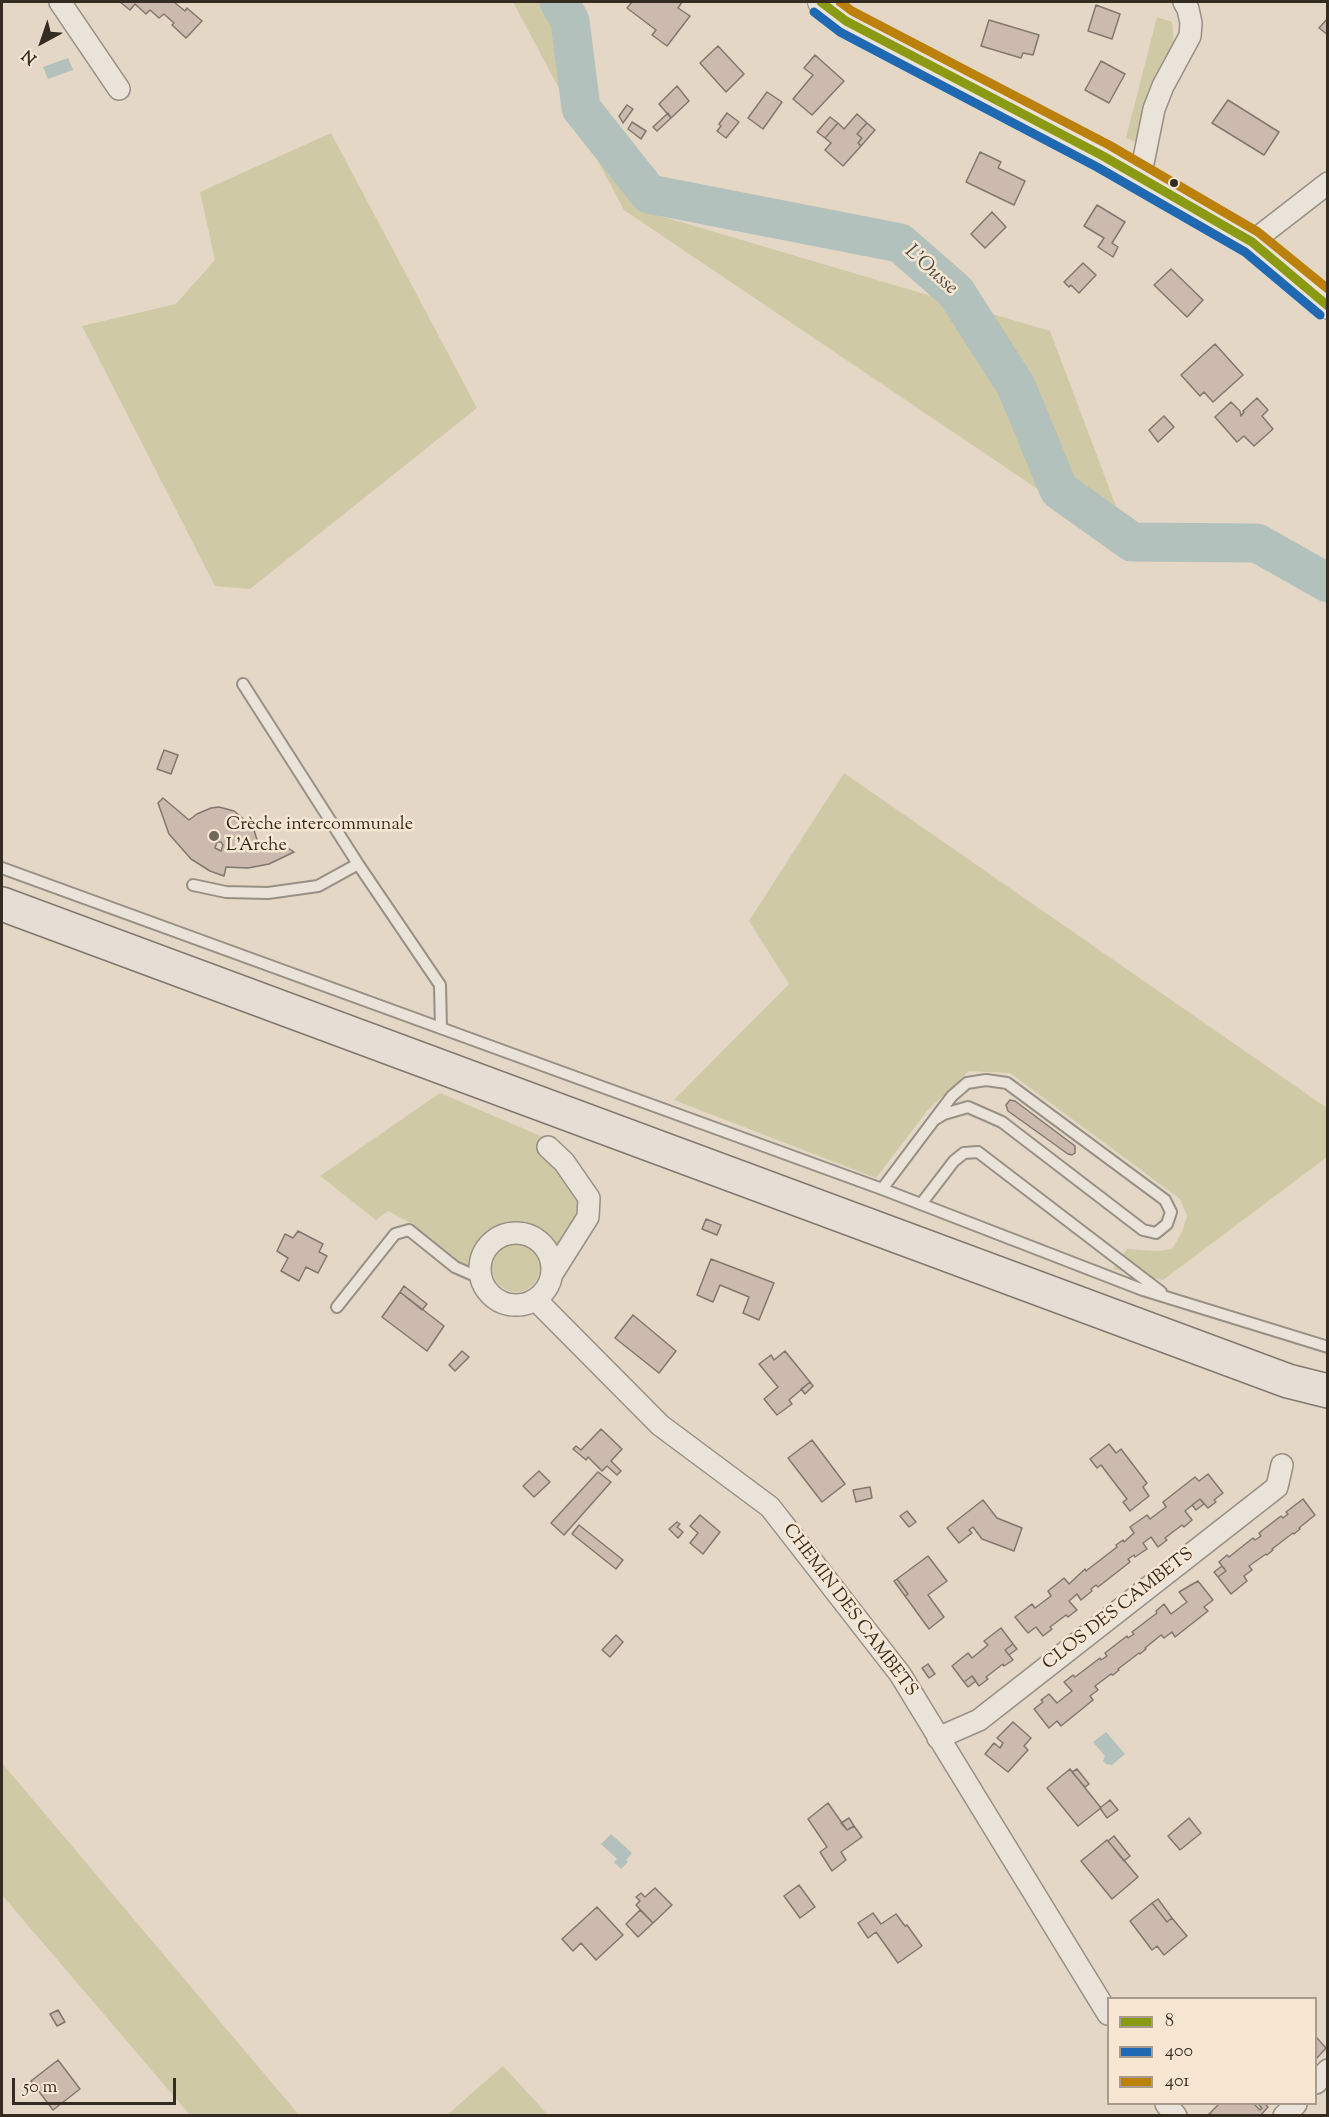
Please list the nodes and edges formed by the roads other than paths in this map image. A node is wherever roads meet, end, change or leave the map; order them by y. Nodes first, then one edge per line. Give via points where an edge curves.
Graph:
1 (60, 2) edge
2 (821, 2) edge
3 (1184, 2) edge
4 (119, 89) dead end
5 (1140, 178) junction
6 (1328, 183) edge
7 (1252, 242) junction
8 (1328, 306) edge
9 (243, 684) dead end
10 (358, 864) junction
11 (2, 868) edge
12 (193, 885) dead end
13 (2, 904) edge
14 (441, 1028) junction
15 (934, 1120) junction
16 (548, 1147) dead end
17 (882, 1189) junction
18 (921, 1204) junction
19 (552, 1274) junction
20 (480, 1278) junction
21 (1168, 1298) junction
22 (536, 1300) junction
23 (338, 1307) dead end
24 (1328, 1347) edge
25 (1328, 1391) edge
26 (1282, 1465) dead end
27 (938, 1738) junction
28 (1107, 2012) edge
29 (1328, 2070) edge
30 (1317, 2082) edge

1 - 4 street
2 - 5 street via 846,21
3 - 5 street via 1191,23 1190,36 1154,109
5 - 7 street
6 - 7 street
7 - 8 street
9 - 10 lane
10 - 12 lane via 318,886 268,893 226,892
10 - 14 lane via 440,985
11 - 14 lane
13 - 25 main road via 1288,1381
14 - 17 lane
15 - 15 lane via 968,1107 1002,1122 1143,1230 1156,1233 1167,1224 1171,1212 1165,1200 1007,1083 967,1083
15 - 17 lane
16 - 19 street via 564,1162 589,1198 588,1217
17 - 18 lane
18 - 21 lane
18 - 21 lane via 954,1161 964,1152 978,1152
19 - 20 street via 552,1261 538,1240 514,1233 491,1243 480,1265
19 - 22 street
20 - 22 street via 492,1297 502,1303 514,1306
20 - 23 lane via 455,1267 409,1230 395,1234
21 - 24 lane
22 - 27 street, CHEMIN DES CAMBETS via 660,1425 770,1507 900,1674
26 - 27 street, CLOS DES CAMBETS via 1277,1487 979,1720
27 - 28 street, CHEMIN DES CAMBETS
29 - 30 street

